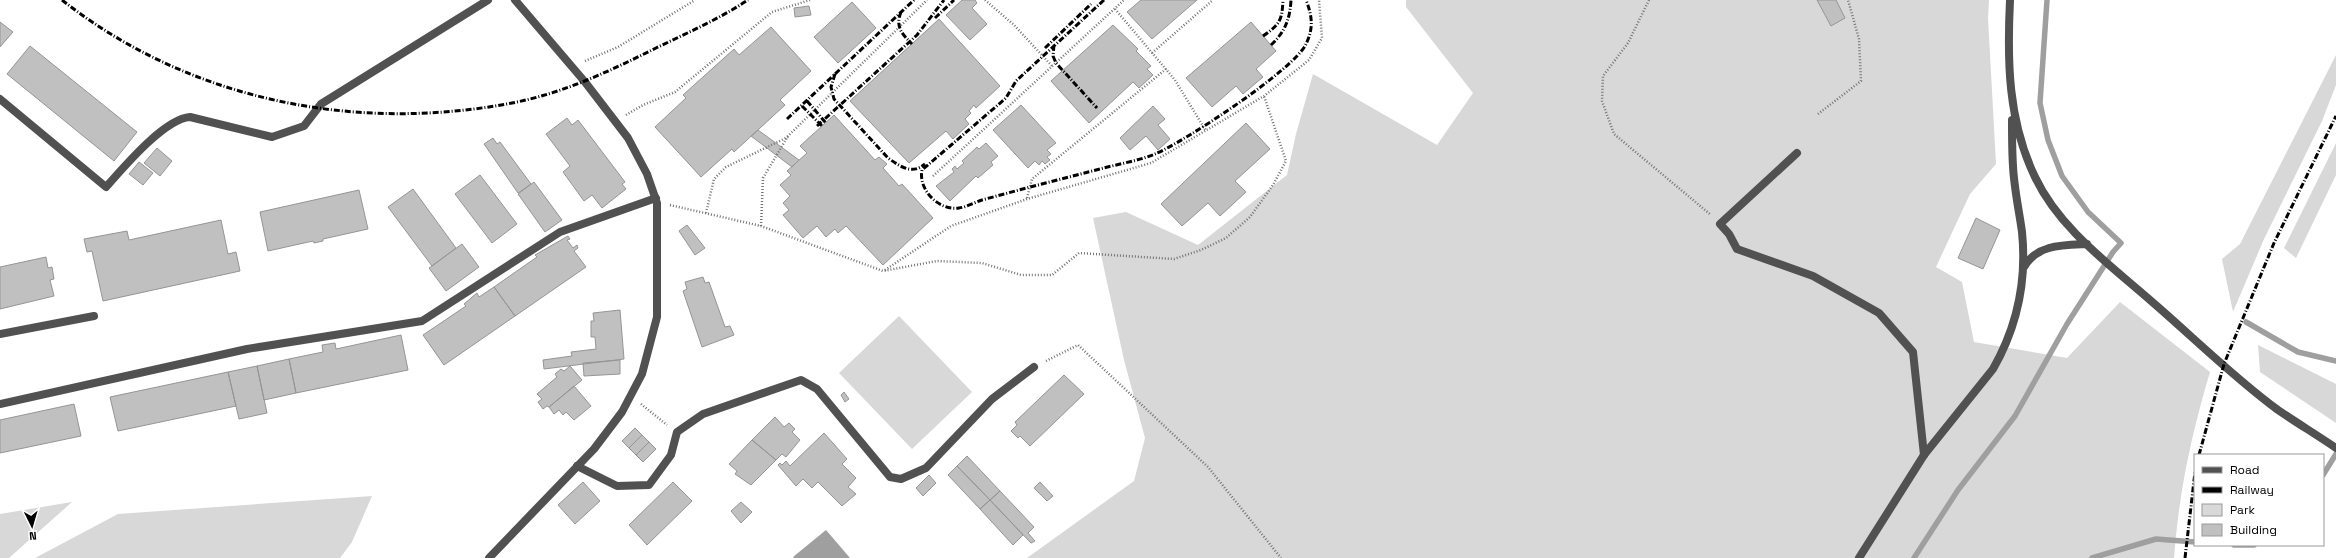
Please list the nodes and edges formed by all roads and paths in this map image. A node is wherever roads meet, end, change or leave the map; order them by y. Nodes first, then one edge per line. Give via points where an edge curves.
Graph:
1 (488, 0) edge
2 (514, 0) edge
3 (695, 0) edge
4 (810, 0) edge
5 (927, 0) edge
6 (985, 0) edge
7 (1124, 0) edge
8 (1213, 0) edge
9 (1319, 0) edge
10 (1650, 0) edge
11 (1848, 0) edge
12 (2010, 0) edge
13 (1115, 9) junction
14 (1152, 53) junction
15 (1052, 66) junction
16 (572, 67) junction
17 (1166, 69) junction
18 (1264, 96) junction
19 (0, 99) edge
20 (2012, 104) junction
21 (1818, 114) dead end
22 (615, 122) junction
23 (1206, 132) junction
24 (788, 136) junction
25 (1797, 154) dead end
26 (933, 176) dead end
27 (1027, 199) junction
28 (656, 200) junction
29 (706, 213) junction
30 (1720, 224) junction
31 (761, 226) junction
32 (2087, 244) junction
33 (2024, 268) junction
34 (883, 271) junction
35 (94, 316) dead end
36 (0, 334) edge
37 (1034, 367) joint
38 (0, 404) edge
39 (643, 406) dead end
40 (677, 432) junction
41 (2336, 448) edge
42 (1924, 455) junction
43 (577, 466) junction
44 (489, 558) edge
45 (1281, 558) edge
46 (1859, 558) edge

1 - 19 street via 322,104 304,126 272,137 190,117 179,118 144,146 106,187
2 - 16 street
3 - 16 path via 618,47
4 - 22 path via 772,12 675,92 642,105
5 - 24 path
6 - 15 path via 1014,25
7 - 13 path
8 - 14 path
9 - 18 path via 1322,38 1309,60
10 - 30 path via 1628,43 1603,76 1602,101 1614,134
11 - 21 path via 1859,39 1861,81
12 - 20 street via 2008,52
13 - 14 path
13 - 15 path
14 - 17 path
15 - 26 path
16 - 22 street
17 - 23 path
17 - 27 path via 1032,179
18 - 23 path
18 - 34 path via 1286,161 1250,218 1226,238 1174,259 1079,253 1052,275 1021,275 982,263 937,261
20 - 32 street via 2025,155 2035,178 2048,201
20 - 33 street via 2013,167
22 - 28 street via 628,138 647,174
23 - 27 path via 1151,163
24 - 29 path via 726,167 714,179
24 - 31 path via 763,178
25 - 30 street
27 - 34 path via 951,226
28 - 29 path
28 - 38 street via 560,232 422,321 246,349
28 - 43 street via 657,317 642,374 622,412 594,449
29 - 31 path
30 - 42 street via 1737,249 1813,276 1879,313 1913,352
31 - 34 path
32 - 33 street via 2044,249
32 - 41 street via 2277,409
33 - 42 street via 2022,292 2002,354 1982,384
35 - 36 street
37 - 40 street via 992,399 926,468 901,479 890,477 817,389 801,380 703,414
37 - 45 path via 1078,345 1208,467
39 - 40 path
40 - 43 street via 671,455 649,484 617,486
42 - 46 street
43 - 44 street

